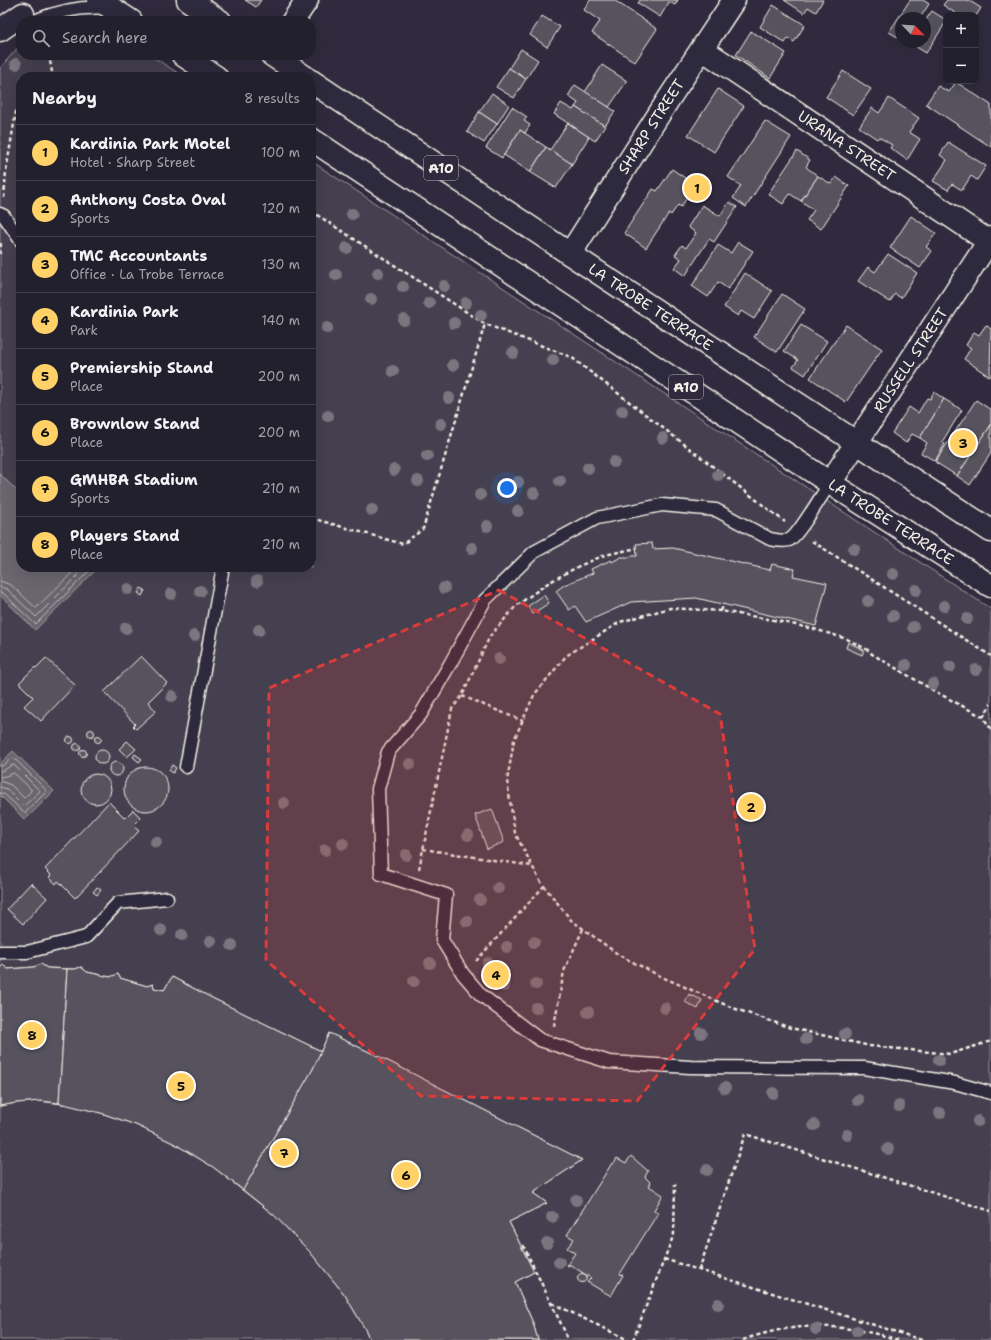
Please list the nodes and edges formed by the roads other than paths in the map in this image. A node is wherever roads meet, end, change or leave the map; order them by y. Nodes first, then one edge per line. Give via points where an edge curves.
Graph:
1 (188, 0) edge
2 (307, 0) edge
3 (734, 0) edge
4 (105, 4) edge
5 (41, 16) edge
6 (123, 16) edge
7 (212, 16) edge
8 (296, 16) edge
9 (16, 23) edge
10 (0, 30) edge
11 (702, 49) junction
12 (190, 60) edge
13 (279, 60) edge
14 (208, 72) edge
15 (297, 72) edge
16 (316, 84) edge
17 (316, 142) edge
18 (2, 215) edge
19 (16, 234) edge
20 (990, 241) edge
21 (570, 254) junction
22 (856, 442) junction
23 (830, 483) junction
24 (991, 531) edge
25 (222, 572) edge
26 (991, 586) edge
27 (186, 768) dead end
28 (167, 898) dead end
29 (0, 952) edge
30 (991, 1092) edge

1 - 7 main road
2 - 8 main road
3 - 11 main road, SHARP STREET
4 - 5 lane
4 - 6 main road
9 - 10 main road
11 - 20 main road, URANA STREET
11 - 21 main road, SHARP STREET
12 - 14 main road
13 - 15 main road
16 - 21 main road, LA TROBE TERRACE / A10
17 - 23 main road, LA TROBE TERRACE / A10
18 - 19 lane
20 - 22 main road, RUSSELL STREET
21 - 22 main road, LA TROBE TERRACE / A10
22 - 23 main road, RUSSELL STREET
22 - 24 main road, LA TROBE TERRACE / A10
23 - 26 main road, LA TROBE TERRACE / A10
23 - 30 lane via 798,532 790,539 770,539 716,510 662,505 597,518 534,552 485,600 421,714 388,752 378,789 381,874 446,895 442,940 464,974 481,995 540,1040 551,1044 609,1062 690,1067 864,1068 955,1083
25 - 27 lane
28 - 29 lane via 118,903 86,937 27,952

